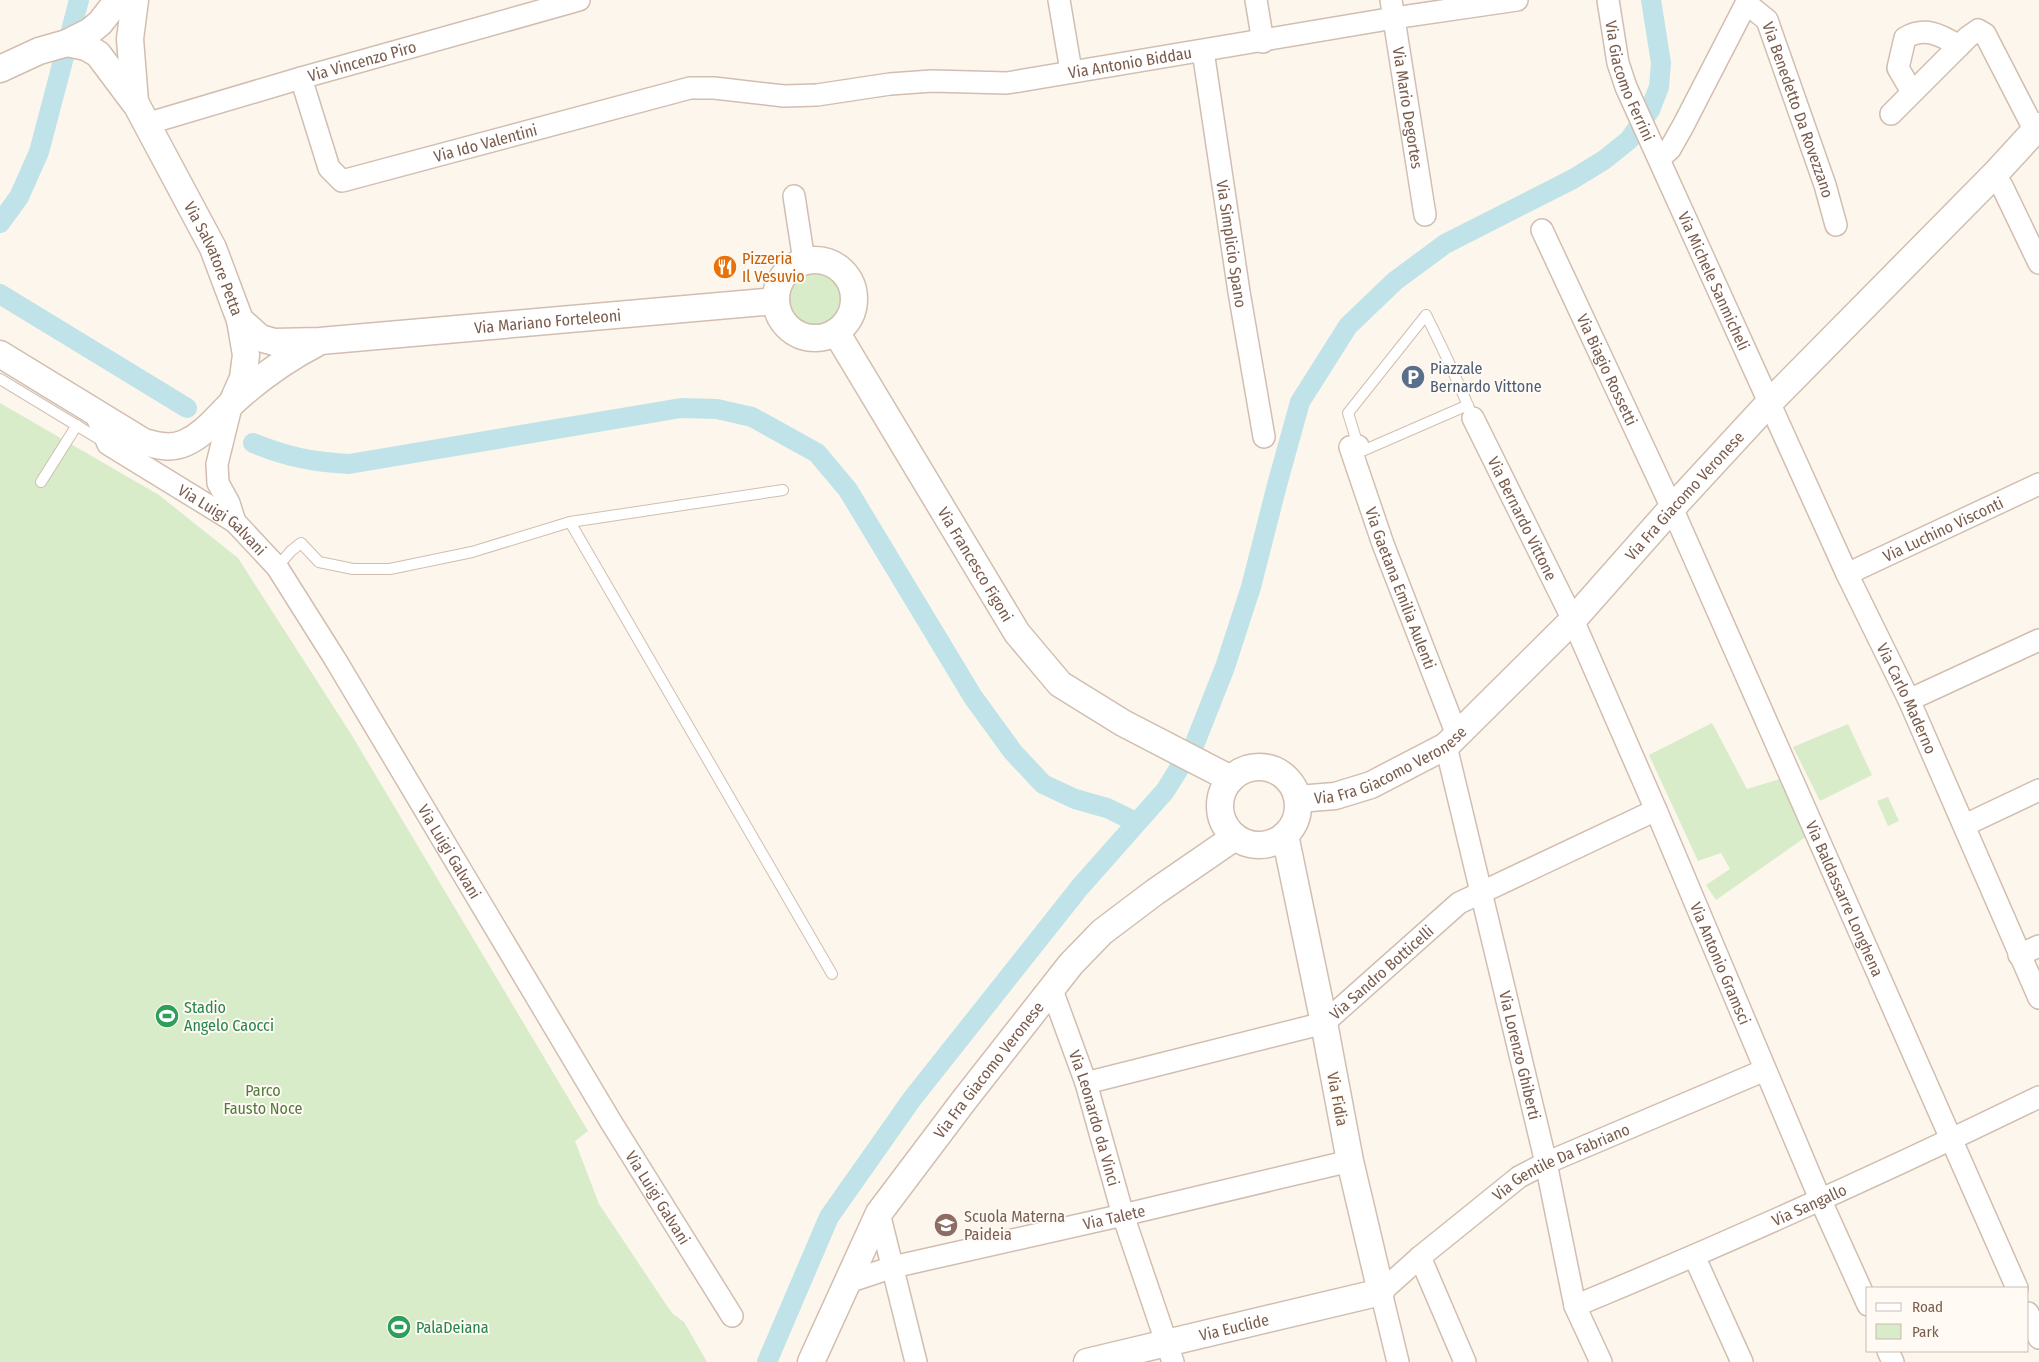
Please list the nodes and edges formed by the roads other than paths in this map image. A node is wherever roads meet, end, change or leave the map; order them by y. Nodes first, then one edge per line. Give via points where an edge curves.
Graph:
1 (118, 0) edge
2 (135, 0) edge
3 (579, 0) edge
4 (1059, 0) edge
5 (1256, 0) edge
6 (1517, 0) edge
7 (1608, 0) edge
8 (1747, 2) edge
9 (1393, 9) edge
10 (1263, 42) junction
11 (67, 44) junction
12 (1959, 46) junction
13 (1203, 51) junction
14 (0, 69) edge
15 (1071, 71) junction
16 (301, 78) junction
17 (740, 92) joint
18 (1912, 92) junction
19 (140, 113) junction
20 (1891, 114) dead end
21 (2037, 129) edge
22 (1657, 152) junction
23 (1994, 175) junction
24 (794, 196) dead end
25 (1425, 215) dead end
26 (1836, 225) dead end
27 (1542, 230) dead end
28 (804, 261) junction
29 (2039, 263) edge
30 (776, 301) junction
31 (240, 320) junction
32 (836, 332) junction
33 (320, 341) junction
34 (0, 354) edge
35 (0, 379) edge
36 (232, 403) junction
37 (1769, 403) junction
38 (1471, 411) junction
39 (86, 418) junction
40 (1264, 437) dead end
41 (1358, 446) junction
42 (40, 482) dead end
43 (2039, 484) edge
44 (783, 490) dead end
45 (1672, 508) junction
46 (235, 522) junction
47 (570, 522) junction
48 (277, 568) junction
49 (1847, 574) junction
50 (1573, 620) junction
51 (2039, 640) edge
52 (1909, 700) junction
53 (1451, 740) junction
54 (1221, 773) junction
55 (2039, 790) edge
56 (1298, 799) junction
57 (1656, 810) junction
58 (1964, 825) junction
59 (1285, 835) junction
60 (1235, 837) junction
61 (1481, 892) junction
62 (2039, 946) edge
63 (2019, 955) junction
64 (832, 974) dead end
65 (1052, 990) junction
66 (2039, 998) edge
67 (1324, 1023) junction
68 (1765, 1070) junction
69 (1086, 1083) junction
70 (2039, 1097) edge
71 (1952, 1140) junction
72 (1350, 1162) junction
73 (1546, 1163) junction
74 (1820, 1199) junction
75 (880, 1213) junction
76 (1123, 1216) junction
77 (1694, 1256) junction
78 (1420, 1257) junction
79 (893, 1267) junction
80 (848, 1282) junction
81 (2017, 1287) edge
82 (1381, 1292) junction
83 (1866, 1301) edge
84 (1575, 1306) junction
85 (2029, 1315) edge
86 (732, 1316) dead end
87 (2039, 1338) edge
88 (1170, 1352) edge
89 (811, 1362) edge
90 (916, 1362) edge
91 (1087, 1362) edge
92 (1398, 1362) edge
93 (1465, 1362) edge
94 (1600, 1362) edge
95 (1742, 1362) edge

1 - 11 street via 100,23
2 - 19 street, Via Salvatore Petta via 130,39
3 - 16 street, Via Vincenzo Piro
4 - 15 street
5 - 10 street
6 - 9 street, Via Antonio Biddau
7 - 22 street, Via Giacomo Ferrini via 1618,63
8 - 22 street, Via Benedetto Da Rovezzano via 1670,149
8 - 26 street, Via Benedetto Da Rovezzano via 1767,20
9 - 10 street, Via Antonio Biddau
9 - 25 street, Via Mario Degortes
10 - 13 street, Via Antonio Biddau
11 - 14 street via 40,51
11 - 19 street via 86,47 98,54
12 - 18 street, Via Fra Giacomo Veronese
12 - 18 street via 1941,35 1915,32 1905,38 1898,68
12 - 21 street, Via Fra Giacomo Veronese via 1978,30 1985,34
13 - 15 street, Via Antonio Biddau
13 - 40 street, Via Simplicio Spano
15 - 17 street, Via Antonio Biddau via 1007,83 932,81 800,95
16 - 17 street, Via Ido Valentini via 329,168 342,182 690,88
16 - 19 street, Via Vincenzo Piro
18 - 20 street, Via Fra Giacomo Veronese
19 - 31 street, Via Salvatore Petta via 213,248
21 - 23 street, Via Fra Giacomo Veronese
22 - 37 street, Via Michele Sanmicheli
23 - 29 street
23 - 37 street, Via Fra Giacomo Veronese
24 - 28 street
27 - 45 street, Via Biagio Rossetti
28 - 30 street via 783,276 777,288
28 - 32 street via 829,262 847,277 854,301 845,324
30 - 32 street via 782,320 797,334 810,338
30 - 33 street, Via Mariano Forteleoni
31 - 33 street, Via Mariano Forteleoni via 260,338 274,342
31 - 36 street, Via Salvatore Petta via 246,355 243,378
32 - 54 street, Via Francesco Figoni via 1017,633 1060,684 1123,723
33 - 36 street, Via Mariano Forteleoni via 289,358
34 - 39 street
35 - 39 lane
36 - 39 street via 203,432 185,443 164,448
36 - 46 street, Via Salvatore Petta via 217,464 218,483
37 - 45 street, Via Fra Giacomo Veronese
37 - 49 street, Via Carlo Maderno
38 - 41 lane via 1360,452
38 - 41 lane via 1426,315 1348,413
38 - 50 street, Via Bernardo Vittone
39 - 42 lane
39 - 46 street, Via Luigi Galvani via 108,444
41 - 53 street, Via Gaetana Emilia Aulenti via 1350,447
43 - 49 street, Via Luchino Visconti
44 - 47 lane
45 - 50 street, Via Fra Giacomo Veronese
45 - 71 street, Via Baldassarre Longhena
46 - 48 street, Via Luigi Galvani
47 - 48 lane via 472,552 390,569 353,569 319,562 301,543
47 - 64 lane
48 - 86 street, Via Luigi Galvani via 335,659 610,1122
49 - 52 street, Via Carlo Maderno
50 - 53 street, Via Fra Giacomo Veronese
50 - 57 street, Via Antonio Gramsci
51 - 52 street
52 - 58 street, Via Carlo Maderno
53 - 56 street, Via Fra Giacomo Veronese via 1371,785 1335,796
53 - 61 street, Via Lorenzo Ghiberti
54 - 56 street via 1253,767 1271,769 1287,778
54 - 60 street via 1224,789 1221,814
55 - 58 street
56 - 59 street via 1294,824
57 - 61 street, Via Sandro Botticelli
57 - 68 street, Via Antonio Gramsci
58 - 63 street, Via Carlo Maderno
59 - 60 street via 1260,845
59 - 67 street, Via Fidia
60 - 65 street, Via Fra Giacomo Veronese via 1102,932 1071,964
61 - 67 street, Via Sandro Botticelli via 1459,903
61 - 73 street, Via Lorenzo Ghiberti
62 - 63 street
63 - 66 street, Via Carlo Maderno
65 - 69 street, Via Leonardo da Vinci
65 - 75 street, Via Fra Giacomo Veronese
67 - 69 street, Via Sandro Botticelli
67 - 72 street, Via Fidia
68 - 73 street, Via Gentile Da Fabriano
68 - 74 street, Via Antonio Gramsci
69 - 76 street, Via Leonardo da Vinci
70 - 71 street, Via Sangallo
71 - 74 street, Via Sangallo
71 - 81 street, Via Baldassarre Longhena
72 - 76 street, Via Talete
72 - 82 street, Via Fidia
73 - 78 street, Via Gentile Da Fabriano via 1519,1177
73 - 84 street, Via Lorenzo Ghiberti
74 - 77 street, Via Sangallo
74 - 83 street, Via Antonio Gramsci
75 - 79 street
75 - 80 street, Via Fra Giacomo Veronese
76 - 79 street, Via Talete
76 - 88 street, Via Leonardo da Vinci
77 - 84 street, Via Sangallo
77 - 95 street
78 - 82 street, Via Gentile Da Fabriano
78 - 93 street
79 - 80 street, Via Talete
79 - 90 street
80 - 89 street, Via Fra Giacomo Veronese
82 - 88 street, Via Euclide
82 - 92 street, Via Fidia
84 - 94 street, Via Lorenzo Ghiberti
85 - 87 street
88 - 91 street, Via Euclide

